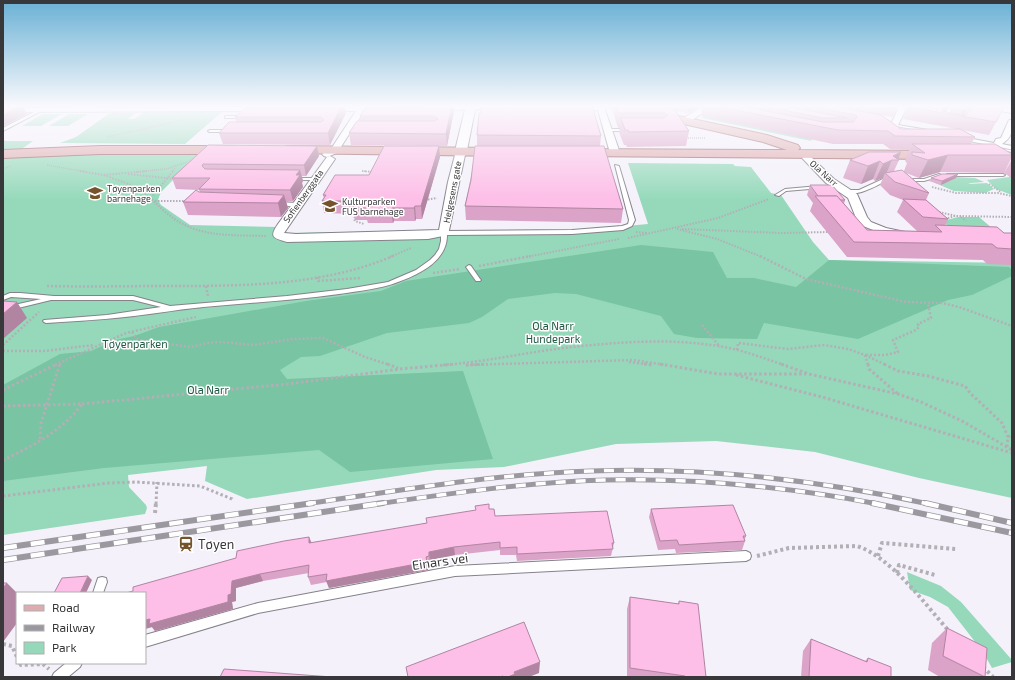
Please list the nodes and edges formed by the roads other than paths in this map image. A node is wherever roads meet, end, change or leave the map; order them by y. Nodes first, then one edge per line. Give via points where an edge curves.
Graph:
1 (345, 137) edge
2 (464, 137) edge
3 (610, 137) edge
4 (754, 137) edge
5 (767, 137) edge
6 (968, 137) edge
7 (1005, 138) edge
8 (767, 140) junction
9 (1012, 149) edge
10 (333, 151) junction
11 (245, 152) edge
12 (276, 152) edge
13 (3, 154) edge
14 (460, 154) junction
15 (515, 154) edge
16 (771, 154) junction
17 (856, 155) junction
18 (805, 156) junction
19 (977, 156) edge
20 (1012, 156) edge
21 (616, 159) junction
22 (996, 160) edge
23 (1012, 160) edge
24 (1003, 175) edge
25 (285, 179) edge
26 (316, 179) junction
27 (899, 180) junction
28 (829, 185) junction
29 (904, 185) edge
30 (846, 191) junction
31 (777, 195) road end
32 (274, 204) edge
33 (298, 204) junction
34 (444, 233) junction
35 (911, 235) edge
36 (469, 267) road end
37 (478, 280) dead end
38 (3, 298) edge
39 (54, 298) junction
40 (3, 306) edge
41 (170, 307) junction
42 (46, 321) dead end
43 (746, 556) dead end
44 (102, 582) dead end
45 (98, 592) edge
46 (146, 641) edge
47 (75, 664) edge
48 (58, 677) edge

1 - 10 street, Sofienberggata
2 - 14 street, Helgesens gate
3 - 21 street
4 - 8 main road
5 - 17 main road
6 - 7 street
7 - 9 street
8 - 16 main road via 777,147
8 - 18 main road via 786,145
10 - 12 main road
10 - 14 main road
10 - 26 street, Sofienberggata
11 - 13 main road
14 - 15 main road
14 - 34 street, Helgesens gate
16 - 18 main road
16 - 21 main road
17 - 18 main road
17 - 18 main road via 949,158
18 - 21 main road via 560,154
18 - 28 street, Ola Narr
19 - 20 main road
21 - 34 lane via 632,220 627,227 583,232
22 - 23 main road
24 - 27 lane via 940,175 924,180
25 - 26 lane
26 - 33 street, Sofienberggata
27 - 29 lane
27 - 30 lane via 885,180 860,191
28 - 30 street, Ola Narr
28 - 31 lane via 785,190
30 - 35 street, Ola Narr via 853,196 867,224 883,231
32 - 33 lane
33 - 34 street, Sofienberggata via 278,235 296,238
34 - 41 lane via 445,240 439,255 413,273 380,288 296,300
36 - 37 lane
38 - 39 lane via 20,295
39 - 40 lane
39 - 41 lane via 133,298
41 - 42 lane via 117,316
43 - 46 lane, Einars vei via 454,571 258,608
44 - 45 lane
47 - 48 lane

